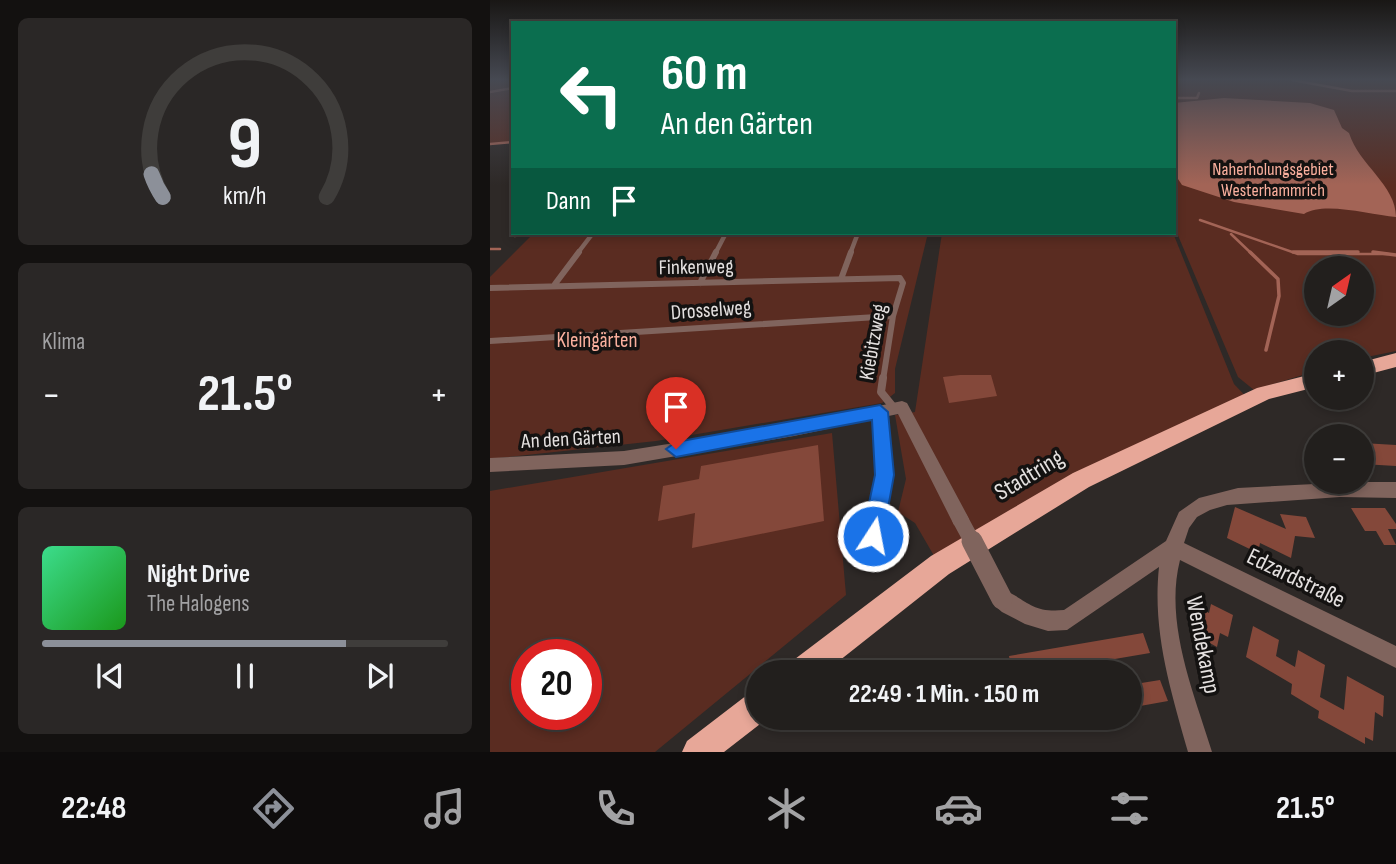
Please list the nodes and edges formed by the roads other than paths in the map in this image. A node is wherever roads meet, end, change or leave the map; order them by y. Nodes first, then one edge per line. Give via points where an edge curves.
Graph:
1 (592, 235) edge
2 (725, 235) edge
3 (857, 235) edge
4 (900, 278) joint
5 (842, 279) junction
6 (700, 283) junction
7 (555, 284) junction
8 (491, 287) edge
9 (893, 316) junction
10 (490, 341) edge
11 (1396, 360) edge
12 (1374, 366) edge
13 (1304, 383) edge
14 (892, 409) junction
15 (490, 465) edge
16 (1396, 490) edge
17 (873, 536) dead end
18 (1173, 547) junction
19 (1396, 657) edge
20 (817, 660) edge
21 (746, 715) edge
22 (698, 752) edge
23 (1200, 752) edge

1 - 7 lane
2 - 6 lane
3 - 5 lane
4 - 5 lane, Finkenweg
4 - 9 lane, Kiebitzweg via 903,283
5 - 6 lane, Finkenweg
6 - 7 lane, Finkenweg
7 - 8 lane, Finkenweg
9 - 10 lane, Drosselweg
9 - 14 lane, Kiebitzweg via 881,392
11 - 12 highway
13 - 20 highway, Stadtring via 1264,393 1081,480 940,565
14 - 15 street, An den Gärten via 624,458
14 - 17 lane, Kiebitzweg
14 - 18 street, bridge via 960,519 1002,599 1017,612 1051,623 1067,620
16 - 18 street, Wendekamp via 1212,501 1182,520
18 - 19 street, Edzardstraße
18 - 23 street, Wendekamp via 1165,584 1168,631
21 - 22 highway

